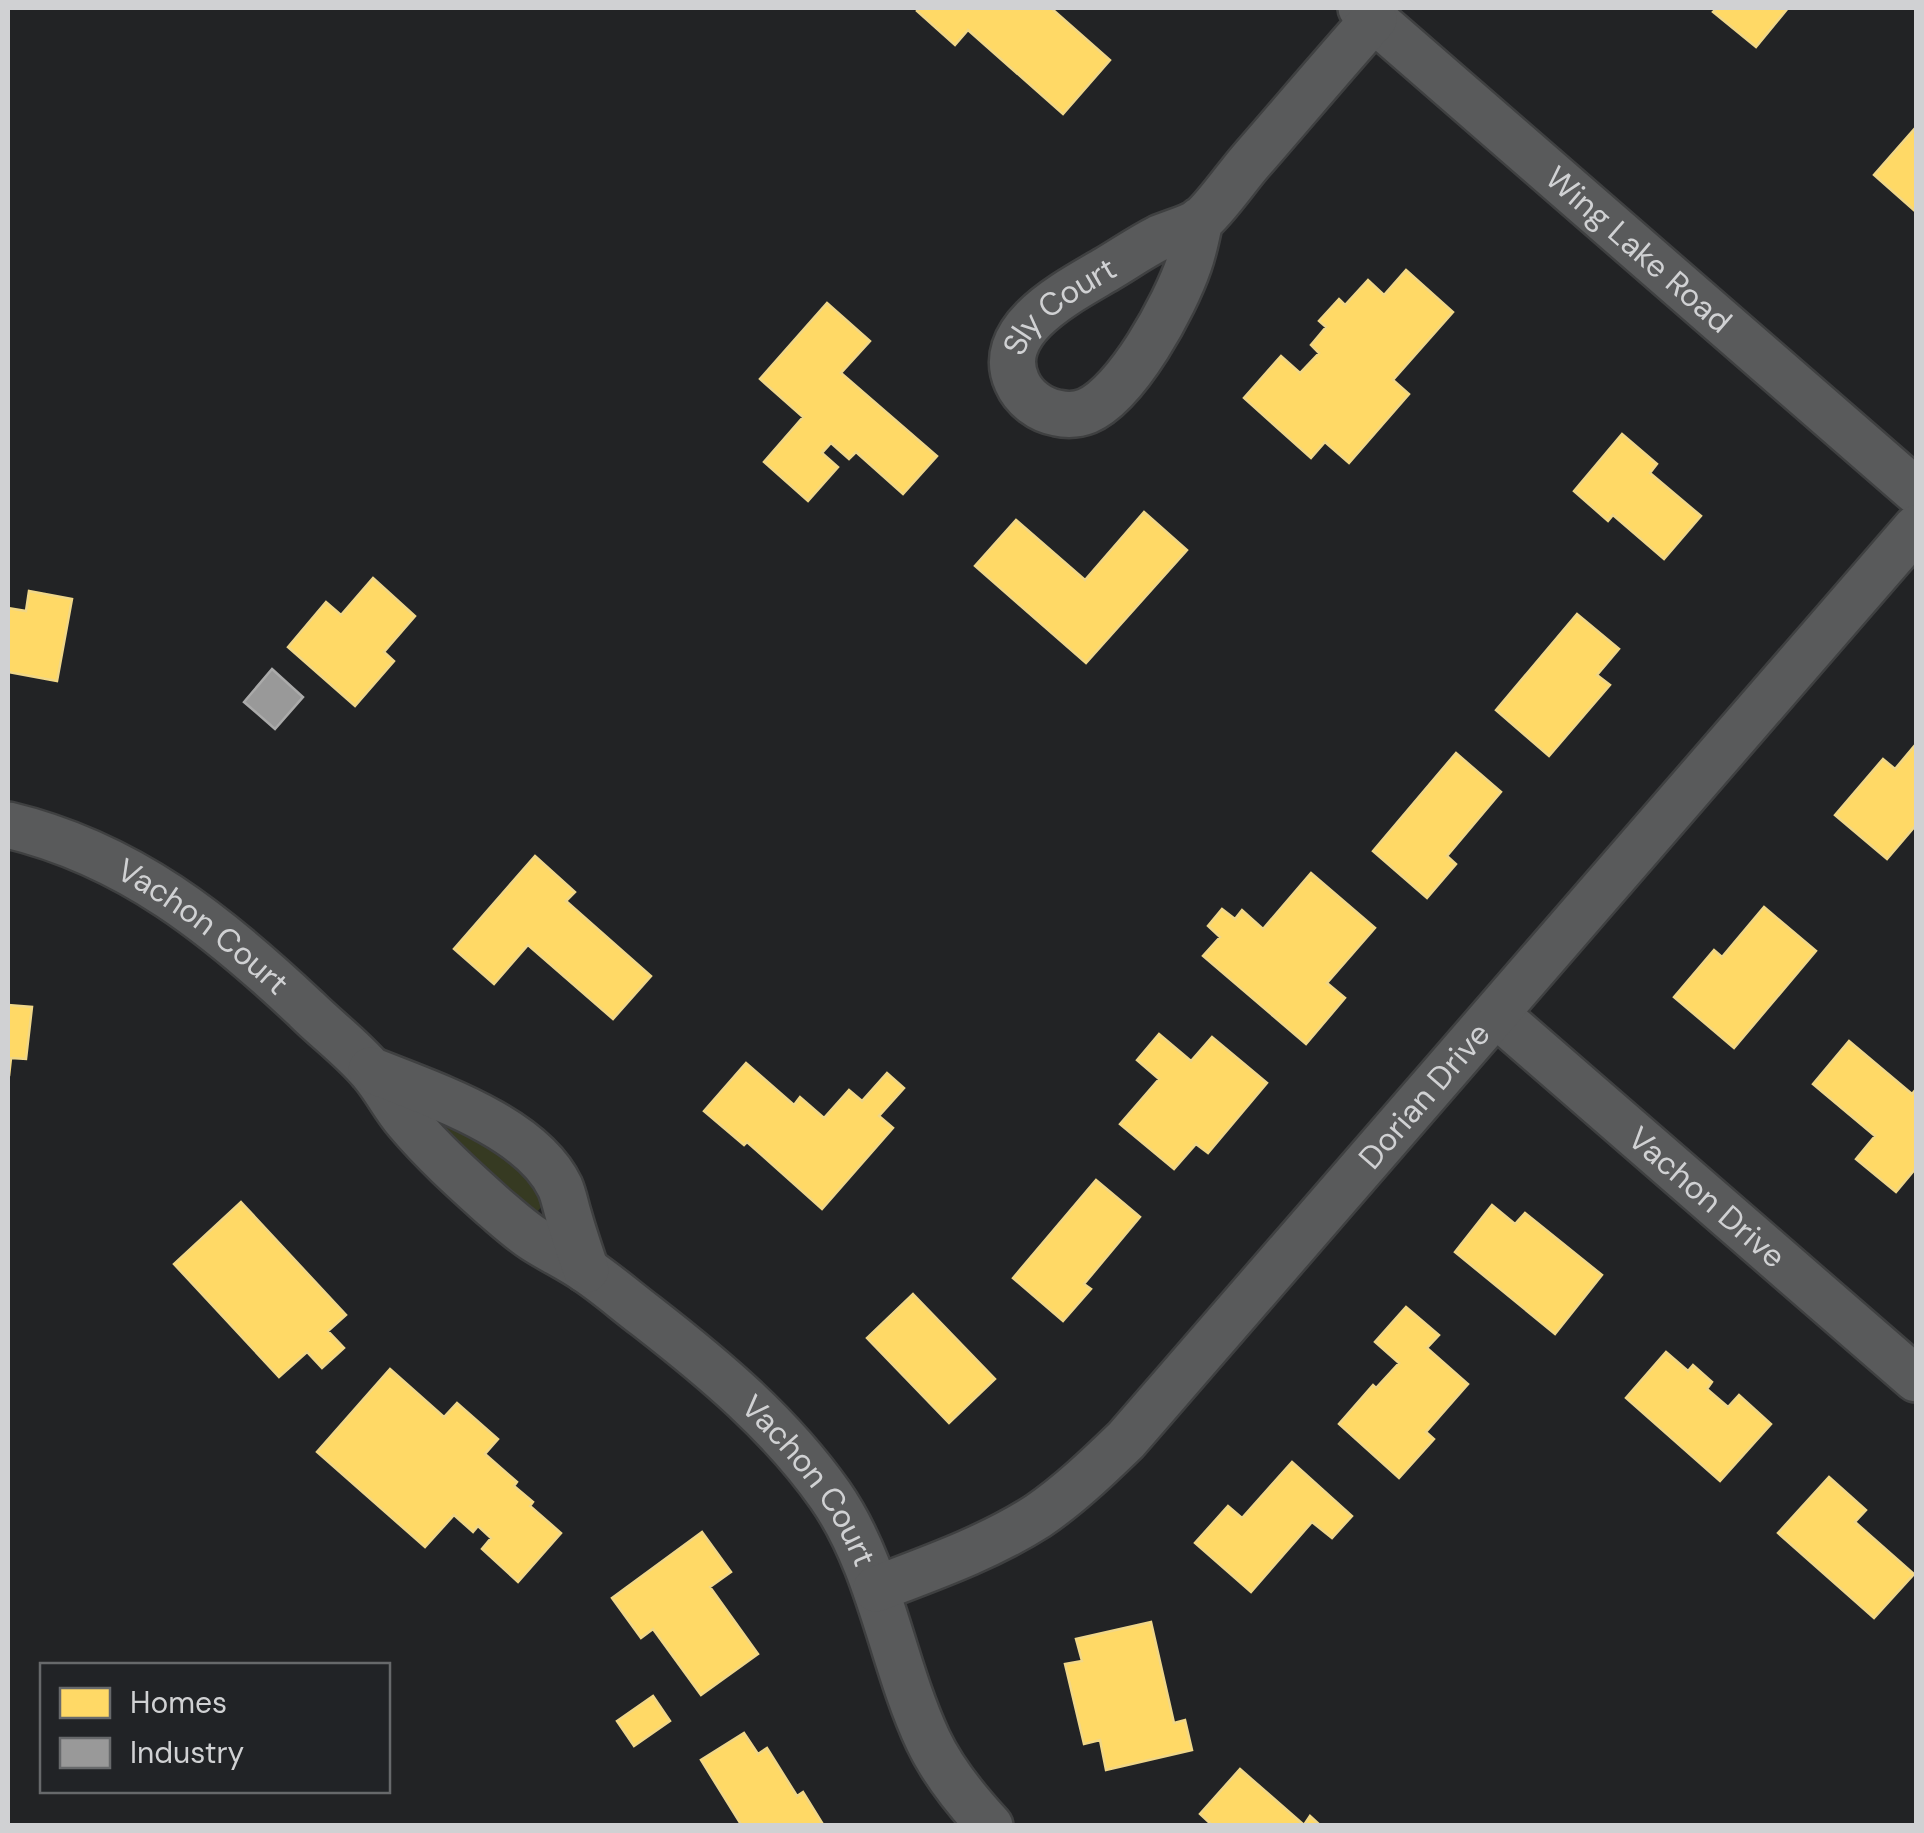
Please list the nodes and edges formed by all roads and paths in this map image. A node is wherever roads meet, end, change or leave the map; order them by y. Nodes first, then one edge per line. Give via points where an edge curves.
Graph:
1 (1367, 13) edge
2 (1200, 220) junction
3 (1916, 491) edge
4 (1916, 528) edge
5 (8, 825) edge
6 (1497, 1014) junction
7 (371, 1070) junction
8 (586, 1270) junction
9 (1916, 1378) edge
10 (876, 1589) junction
11 (990, 1826) edge

1 - 2 street, Sly Court
1 - 3 street, Wing Lake Road
2 - 2 street, Sly Court via 1071,290 1028,325 1011,358 1020,389 1032,401 1067,415 1088,411 1113,392 1166,312
4 - 6 street, Dorian Drive
5 - 7 street, Vachon Court via 91,852 188,908
6 - 9 street, Vachon Drive
6 - 10 street, Dorian Drive via 1096,1470 1007,1534
7 - 8 street, Vachon Court via 447,1164 531,1237
7 - 8 street, Vachon Court via 458,1105 525,1146 560,1187
8 - 10 street, Vachon Court via 717,1373 787,1441 830,1496
10 - 11 street via 929,1742 950,1780

